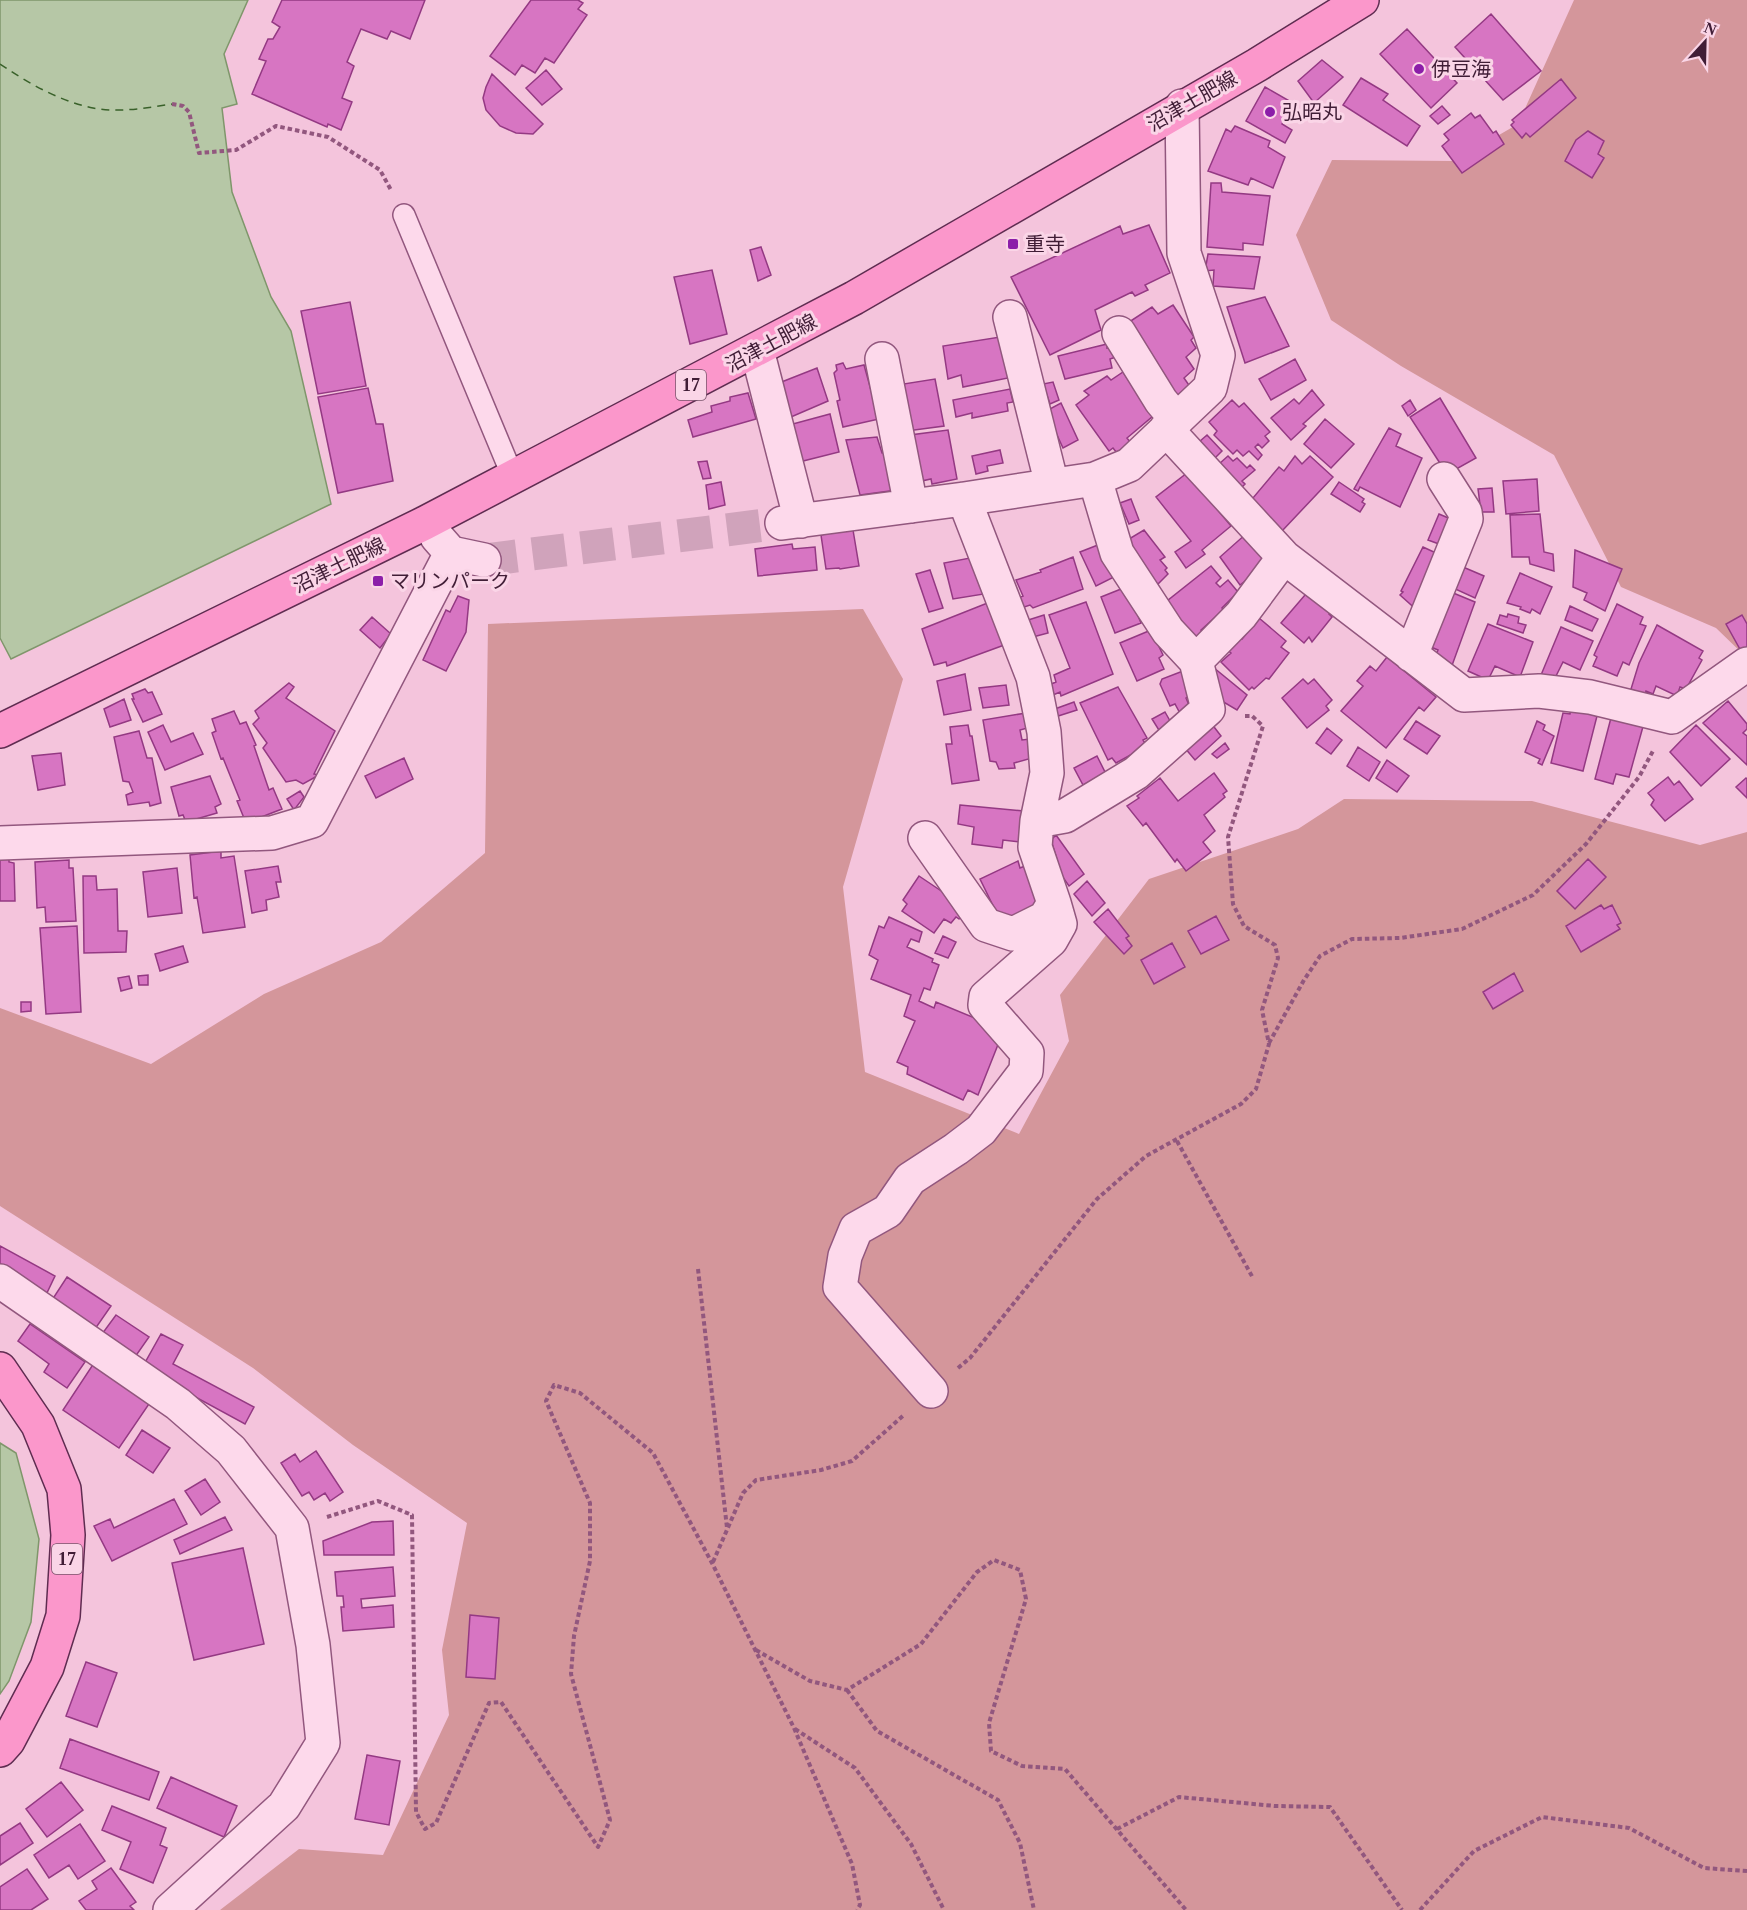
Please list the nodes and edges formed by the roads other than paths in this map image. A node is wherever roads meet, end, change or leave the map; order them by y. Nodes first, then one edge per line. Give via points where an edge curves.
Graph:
1 (1362, 0) edge
2 (1182, 106) junction
3 (404, 215) road end
4 (1010, 317) dead end
5 (1119, 333) dead end
6 (757, 350) junction
7 (882, 359) dead end
8 (1172, 424) junction
9 (513, 477) junction
10 (1095, 479) junction
11 (1444, 479) dead end
12 (1052, 485) junction
13 (964, 499) junction
14 (910, 506) junction
15 (425, 523) junction
16 (451, 553) junction
17 (1284, 557) junction
18 (484, 560) tunnel mouth
19 (1411, 655) junction
20 (1196, 661) junction
21 (1747, 664) edge
22 (0, 731) edge
23 (1037, 821) junction
24 (925, 838) dead end
25 (0, 843) edge
26 (1054, 903) junction
27 (0, 1281) edge
28 (0, 1369) edge
29 (931, 1391) road end
30 (0, 1750) edge
31 (170, 1910) edge

1 - 2 main road, 沼津土肥線 / 17
2 - 6 main road, 沼津土肥線 / 17 via 854,298
2 - 8 street via 1184,253 1218,356 1210,388
3 - 9 lane
4 - 12 street
5 - 8 street
6 - 9 main road, 沼津土肥線 / 17
6 - 14 street via 792,522
7 - 14 street
8 - 10 street via 1130,465
8 - 17 street
9 - 15 main road, 沼津土肥線 / 17
10 - 12 street
10 - 20 street via 1117,554 1168,632
11 - 19 street via 1466,519
12 - 13 street
13 - 14 street
13 - 23 street via 1033,677 1047,773
15 - 16 street
15 - 22 main road, 沼津土肥線 / 17
16 - 18 street
16 - 25 street via 312,821 272,833
17 - 19 street
17 - 20 street via 1241,615
19 - 21 street via 1464,695 1539,691 1590,697 1672,717
20 - 23 street via 1208,709 1136,773 1065,816
23 - 26 street via 1035,847
24 - 26 street via 986,925 1013,934 1045,918
26 - 29 street via 1060,924 1051,940 986,997 986,1005 1027,1053 1026,1071 981,1130 910,1179 888,1211 856,1229 845,1256 840,1287
27 - 31 street via 178,1404 231,1450 292,1528 313,1645 323,1743 284,1806
28 - 30 main road, 17 via 38,1425 64,1489 68,1535 60,1627 47,1668

